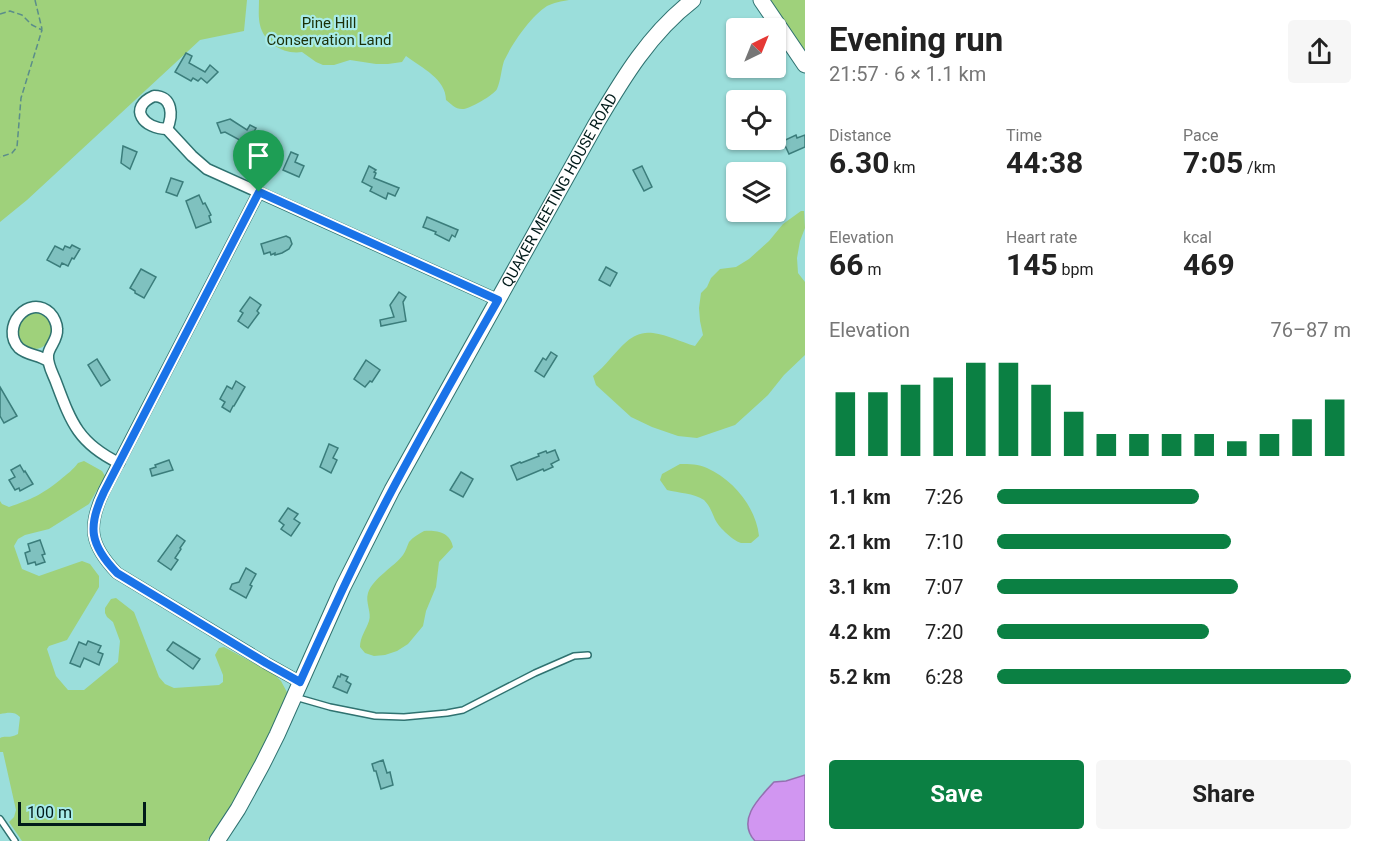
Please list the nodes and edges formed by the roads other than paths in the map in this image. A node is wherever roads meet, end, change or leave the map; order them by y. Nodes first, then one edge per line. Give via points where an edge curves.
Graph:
1 (693, 0) edge
2 (761, 0) edge
3 (805, 65) edge
4 (167, 129) dead end
5 (259, 192) junction
6 (498, 300) junction
7 (48, 361) junction
8 (119, 463) junction
9 (588, 655) dead end
10 (297, 689) junction
11 (0, 819) edge
12 (15, 841) edge
13 (217, 841) edge

1 - 6 main road, QUAKER MEETING HOUSE ROAD via 657,32 624,77
2 - 3 main road
4 - 5 street via 207,169
5 - 6 street
5 - 8 street
6 - 10 main road, QUAKER MEETING HOUSE ROAD via 374,525
7 - 7 street via 57,324 42,308 26,309 14,318 12,339 18,348
7 - 8 street via 79,433 96,450
8 - 10 street via 93,522 94,537 106,562 117,573 266,663
9 - 10 lane via 574,656 464,710 447,713 375,716 330,707
10 - 13 main road, QUAKER MEETING HOUSE ROAD via 250,787
11 - 12 lane

